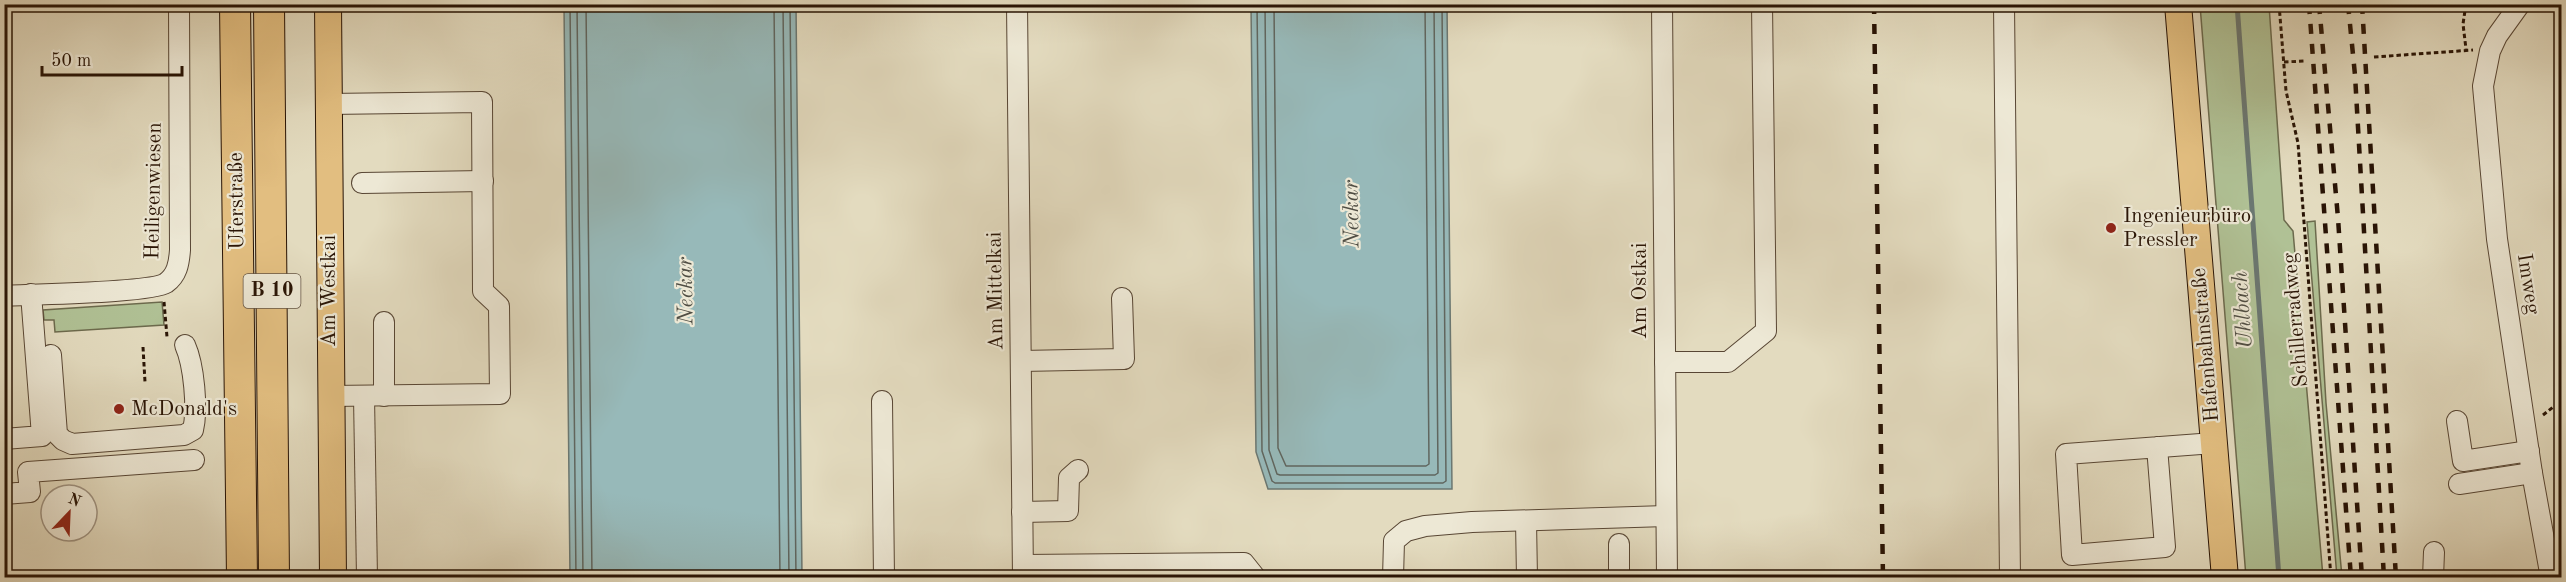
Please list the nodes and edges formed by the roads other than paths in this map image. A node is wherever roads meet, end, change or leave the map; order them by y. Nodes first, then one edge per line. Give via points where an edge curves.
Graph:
1 (179, 4) edge
2 (235, 4) edge
3 (269, 4) edge
4 (328, 4) edge
5 (1017, 4) edge
6 (1662, 4) edge
7 (1762, 4) edge
8 (2004, 4) edge
9 (2178, 4) edge
10 (2520, 4) edge
11 (328, 104) junction
12 (483, 181) junction
13 (362, 183) dead end
14 (31, 294) junction
15 (4, 296) edge
16 (1122, 298) dead end
17 (384, 322) dead end
18 (177, 345) road end
19 (51, 355) dead end
20 (1021, 361) junction
21 (1665, 362) junction
22 (330, 396) junction
23 (374, 396) junction
24 (882, 401) dead end
25 (2457, 421) dead end
26 (4, 439) edge
27 (2214, 443) junction
28 (2157, 447) junction
29 (2529, 451) junction
30 (194, 460) dead end
31 (1078, 470) dead end
32 (2532, 473) junction
33 (2459, 484) dead end
34 (4, 494) edge
35 (1022, 512) junction
36 (1666, 516) junction
37 (1526, 521) junction
38 (1619, 544) dead end
39 (2434, 552) dead end
40 (1023, 571) edge
41 (242, 578) edge
42 (274, 578) edge
43 (333, 578) edge
44 (368, 578) edge
45 (884, 578) edge
46 (1256, 578) edge
47 (1393, 578) edge
48 (1527, 578) edge
49 (1618, 578) edge
50 (1666, 578) edge
51 (2010, 578) edge
52 (2225, 578) edge
53 (2433, 578) edge
54 (2551, 578) edge

1 - 14 street, Heiligenwiesen via 180,250 172,278 163,285 138,289
2 - 41 highway, Uferstraße / B 10
3 - 42 highway, Uferstraße / B 10
4 - 11 main road, Am Westkai
5 - 20 street, Am Mittelkai
6 - 21 street, Am Ostkai
7 - 21 street via 1766,331 1728,362
8 - 51 street
9 - 27 main road, Hafenbahnstraße
10 - 29 street, Imweg via 2490,51 2483,86 2497,239
11 - 12 street via 482,102
11 - 22 main road, Am Westkai
12 - 13 street
12 - 23 street via 483,291 500,306 500,394
14 - 15 street, Heiligenwiesen
14 - 26 street via 42,436
16 - 20 street via 1124,359
17 - 23 street
18 - 19 street via 191,356 196,419 193,430 184,435 72,444 57,434
20 - 35 street, Am Mittelkai
21 - 36 street, Am Ostkai
22 - 23 street
22 - 43 main road, Am Westkai
23 - 44 street
24 - 45 street
25 - 29 street via 2463,461
27 - 28 street
27 - 52 main road, Hafenbahnstraße
28 - 28 street via 2165,547 2072,555 2066,454
29 - 32 street, Imweg
30 - 34 street via 28,472 30,492
31 - 35 street via 1069,478 1068,511
32 - 33 street
32 - 54 street, Imweg
35 - 40 street, Am Mittelkai
36 - 37 street
36 - 50 street, Am Ostkai
37 - 47 street via 1472,522 1406,531 1394,542
37 - 48 street
38 - 49 street
39 - 53 street
40 - 46 street via 1244,563

